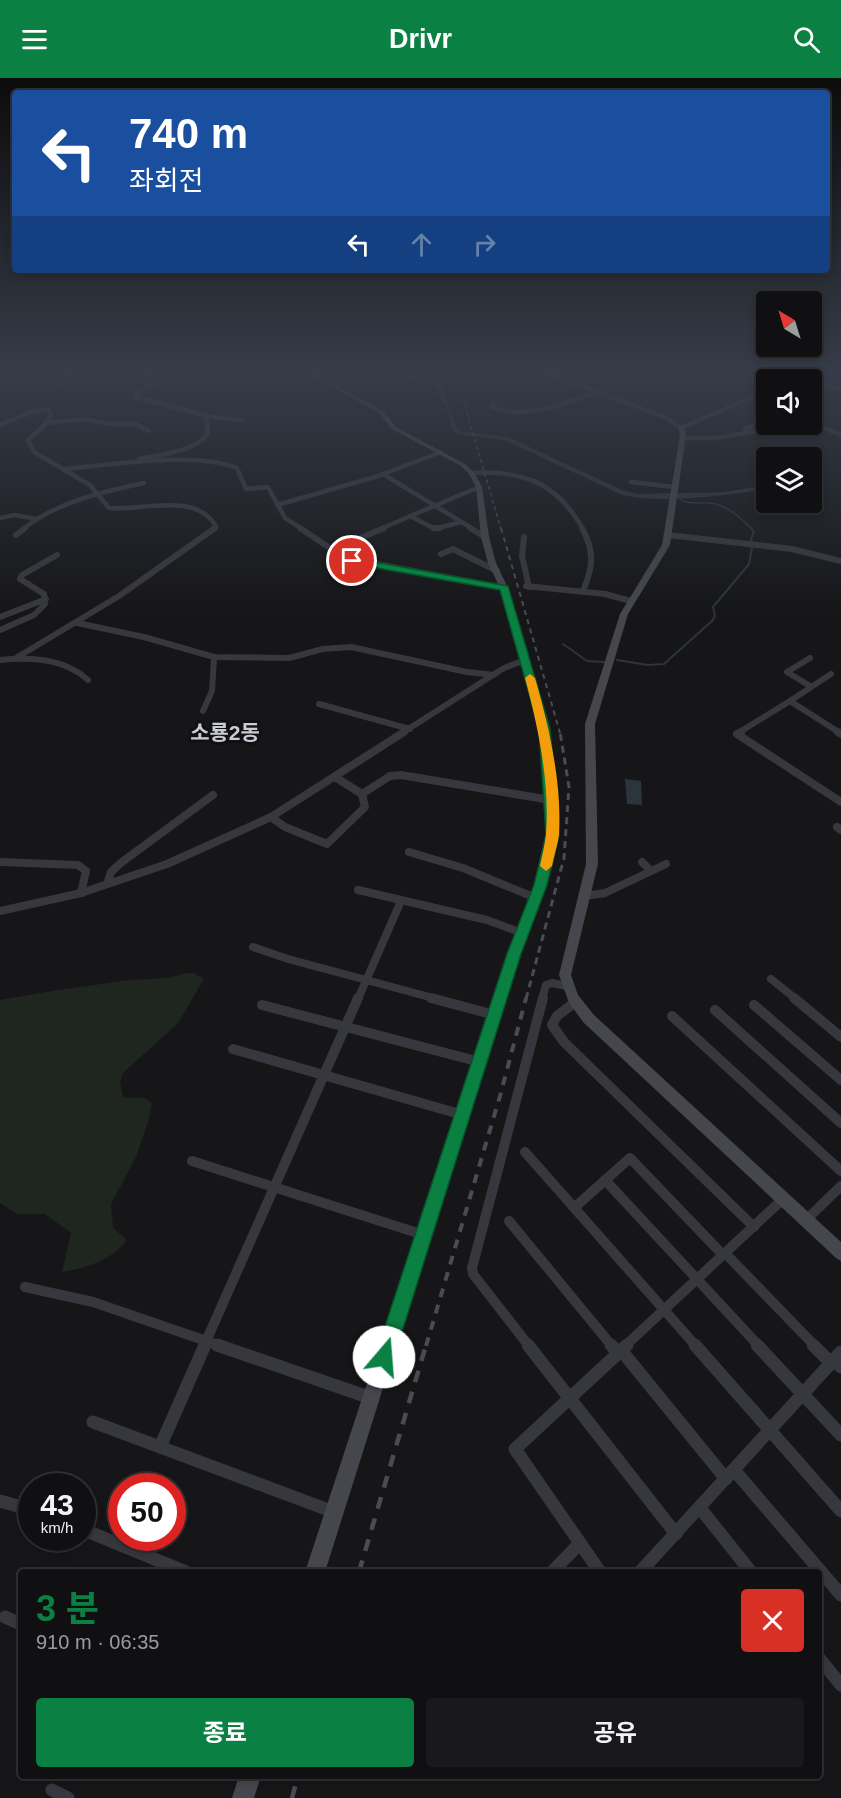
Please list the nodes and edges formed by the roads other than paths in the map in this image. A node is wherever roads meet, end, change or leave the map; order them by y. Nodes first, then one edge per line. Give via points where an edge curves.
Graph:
1 (36, 452) edge
2 (162, 452) edge
3 (441, 452) joint
4 (681, 452) edge
5 (112, 466) junction
6 (63, 469) junction
7 (472, 473) junction
8 (383, 474) junction
9 (631, 482) dead end
10 (144, 483) dead end
11 (479, 487) junction
12 (674, 492) junction
13 (96, 495) junction
14 (278, 505) junction
15 (434, 506) junction
16 (410, 516) junction
17 (0, 518) edge
18 (37, 519) junction
19 (461, 522) junction
20 (16, 535) dead end
21 (668, 535) junction
22 (485, 537) junction
23 (524, 537) dead end
24 (332, 550) junction
25 (441, 554) dead end
26 (57, 555) dead end
27 (841, 561) edge
28 (497, 572) junction
29 (504, 588) junction
30 (583, 591) junction
31 (46, 600) junction
32 (631, 601) junction
33 (0, 617) edge
34 (77, 623) junction
35 (0, 630) edge
36 (214, 657) junction
37 (16, 658) junction
38 (810, 658) dead end
39 (0, 660) edge
40 (525, 660) junction
41 (831, 674) dead end
42 (494, 675) junction
43 (88, 680) dead end
44 (810, 687) junction
45 (790, 701) junction
46 (319, 704) dead end
47 (203, 711) dead end
48 (410, 729) junction
49 (841, 734) edge
50 (335, 777) junction
51 (362, 794) junction
52 (213, 795) dead end
53 (551, 800) junction
54 (841, 802) edge
55 (270, 817) junction
56 (409, 852) dead end
57 (0, 862) edge
58 (642, 862) dead end
59 (666, 864) dead end
60 (651, 871) junction
61 (106, 884) junction
62 (358, 890) dead end
63 (81, 893) junction
64 (585, 896) junction
65 (536, 898) junction
66 (401, 901) junction
67 (0, 911) edge
68 (522, 933) junction
69 (253, 946) dead end
70 (771, 979) dead end
71 (366, 981) junction
72 (567, 986) junction
73 (574, 1003) junction
74 (262, 1005) dead end
75 (754, 1005) dead end
76 (715, 1010) dead end
77 (495, 1015) junction
78 (672, 1016) dead end
79 (347, 1026) junction
80 (841, 1037) edge
81 (233, 1049) dead end
82 (480, 1062) junction
83 (325, 1075) junction
84 (841, 1080) edge
85 (463, 1115) junction
86 (841, 1123) edge
87 (525, 1152) dead end
88 (192, 1161) dead end
89 (841, 1171) edge
90 (605, 1180) junction
91 (841, 1186) edge
92 (276, 1188) junction
93 (783, 1200) junction
94 (574, 1207) junction
95 (806, 1220) junction
96 (509, 1221) dead end
97 (754, 1227) junction
98 (424, 1235) junction
99 (841, 1253) edge
100 (724, 1254) junction
101 (698, 1279) junction
102 (25, 1287) dead end
103 (665, 1309) junction
104 (207, 1343) junction
105 (620, 1351) junction
106 (837, 1361) edge
107 (803, 1394) junction
108 (371, 1398) junction
109 (569, 1399) junction
110 (93, 1422) dead end
111 (772, 1429) junction
112 (841, 1435) edge
113 (160, 1447) junction
114 (730, 1475) junction
115 (0, 1501) edge
116 (18, 1506) edge
117 (700, 1508) junction
118 (841, 1511) edge
119 (334, 1513) junction
120 (676, 1534) junction
121 (96, 1535) edge
122 (580, 1543) junction
123 (179, 1569) edge
124 (316, 1569) edge
125 (555, 1569) edge
126 (598, 1569) edge
127 (643, 1569) edge
128 (750, 1569) edge
129 (817, 1569) edge
130 (822, 1574) edge
131 (841, 1595) edge
132 (5, 1617) dead end
133 (18, 1623) edge
134 (822, 1662) edge
135 (841, 1685) edge
136 (249, 1779) edge
137 (52, 1790) dead end
138 (68, 1798) edge
139 (243, 1798) edge

1 - 6 street
2 - 5 street
3 - 7 street
3 - 8 street
4 - 12 street
5 - 6 street
5 - 14 street via 193,459 224,463 237,468 246,489 268,488
6 - 13 street via 90,485
7 - 11 street
7 - 30 street via 522,475 553,492 572,511 591,549 592,570
8 - 14 street
8 - 15 street
9 - 12 street
10 - 13 street
11 - 15 street
11 - 22 street
12 - 21 street
13 - 18 street
13 - 34 street via 114,509 178,505 206,513 216,526
14 - 24 street via 285,518
15 - 16 street
15 - 19 street
16 - 19 street via 435,529
16 - 24 street
17 - 18 street via 15,515
18 - 20 street
19 - 22 street
21 - 27 street via 792,549
21 - 32 street via 662,554
22 - 28 street
23 - 30 street via 522,556 527,586
24 - 29 street via 352,561
25 - 28 street via 453,549
26 - 31 street via 20,579 44,594
28 - 29 street
29 - 40 street
30 - 32 street
31 - 33 street
31 - 35 street via 34,615
32 - 64 street via 618,629 590,724 592,864
34 - 36 street
34 - 37 street
36 - 42 street via 289,658 351,647
36 - 47 street via 212,691
37 - 39 street
37 - 43 street via 75,669
38 - 44 street via 787,672
40 - 42 street
40 - 53 street via 544,729
41 - 44 street
42 - 48 street
44 - 45 street
45 - 49 street
45 - 54 street via 737,734
46 - 48 street
48 - 50 street
50 - 51 street
50 - 55 street
51 - 53 street via 390,776 401,775
51 - 55 street via 365,807 327,844
52 - 61 street via 122,862 111,872
53 - 65 street via 552,835
55 - 61 street via 167,864
56 - 65 street via 464,868
57 - 63 street via 78,865 86,871
58 - 60 street
59 - 60 street
60 - 64 street via 605,893
61 - 63 street
62 - 66 street
63 - 67 street
64 - 72 street via 565,975
65 - 68 street
66 - 68 street via 487,920
66 - 71 street
68 - 77 street
69 - 71 street
70 - 80 street
71 - 77 street
71 - 79 street
72 - 73 street
72 - 109 street via 546,985 472,1268 478,1283
73 - 93 street
73 - 97 street via 557,1016 552,1026 564,1042
74 - 79 street
75 - 84 street
76 - 86 street
77 - 82 street
78 - 89 street
79 - 82 street
79 - 83 street
81 - 83 street
82 - 85 street
83 - 85 street
83 - 92 street
85 - 98 street
87 - 94 street
88 - 92 street
90 - 94 street
90 - 100 street via 630,1158
90 - 101 street
91 - 95 street
92 - 98 street
92 - 104 street
93 - 95 street
93 - 97 street
94 - 103 street
95 - 99 street
96 - 105 street
97 - 100 street
98 - 108 street
100 - 101 street
100 - 106 street
101 - 103 street
101 - 107 street
102 - 104 street via 93,1302
103 - 105 street
103 - 111 street
104 - 108 street
104 - 113 street
105 - 109 street
105 - 114 street
106 - 107 street
107 - 111 street
107 - 112 street
108 - 119 street
109 - 120 street
109 - 122 street via 514,1449
110 - 113 street
111 - 114 street
111 - 118 street
113 - 119 street
114 - 117 street
114 - 129 street
115 - 116 street
117 - 120 street
117 - 128 street
119 - 124 street
120 - 127 street
121 - 123 street
122 - 125 street
122 - 126 street
130 - 131 street
132 - 133 street
134 - 135 street
136 - 139 street
137 - 138 street

